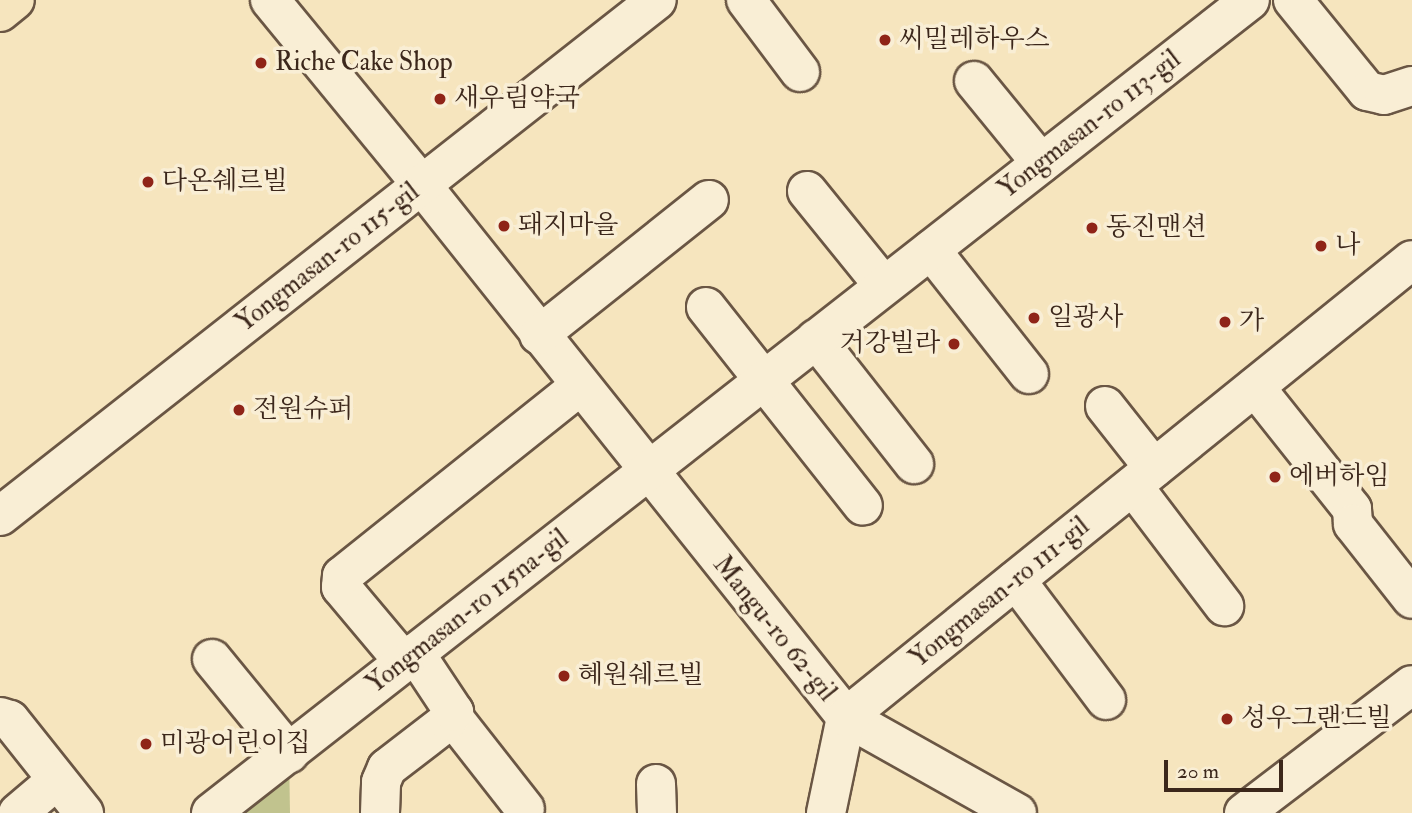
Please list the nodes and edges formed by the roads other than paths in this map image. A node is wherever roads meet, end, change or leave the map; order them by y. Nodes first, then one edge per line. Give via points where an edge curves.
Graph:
1 (15, 0) edge
2 (270, 0) edge
3 (657, 0) edge
4 (746, 0) edge
5 (1250, 0) edge
6 (1293, 0) edge
7 (0, 12) edge
8 (800, 72) dead end
9 (974, 81) dead end
10 (1412, 86) edge
11 (1041, 163) junction
12 (421, 184) junction
13 (807, 191) dead end
14 (709, 200) dead end
15 (931, 250) junction
16 (1412, 260) edge
17 (884, 286) junction
18 (706, 307) dead end
19 (539, 335) junction
20 (816, 339) junction
21 (1029, 374) dead end
22 (764, 380) junction
23 (580, 386) junction
24 (1255, 387) junction
25 (1105, 406) dead end
26 (914, 464) dead end
27 (646, 470) junction
28 (1143, 477) junction
29 (863, 506) dead end
30 (0, 516) edge
31 (1016, 580) junction
32 (1412, 599) edge
33 (1224, 607) dead end
34 (410, 657) junction
35 (212, 659) dead end
36 (1412, 685) edge
37 (1106, 700) dead end
38 (452, 716) junction
39 (0, 717) edge
40 (846, 717) junction
41 (289, 753) junction
42 (57, 780) junction
43 (525, 809) dead end
44 (18, 813) edge
45 (84, 813) edge
46 (211, 813) edge
47 (380, 813) edge
48 (827, 813) edge
49 (1017, 813) edge
50 (1244, 813) edge

1 - 7 main road
2 - 12 street, Mangu-ro 62-gil
3 - 12 street, Yongmasan-ro 115-gil
4 - 8 street
5 - 11 street, Yongmasan-ro 113-gil
6 - 10 street via 1367,91 1384,95
9 - 11 street
11 - 15 street, Yongmasan-ro 113-gil
12 - 19 street, Mangu-ro 62-gil
12 - 30 street, Yongmasan-ro 115-gil
13 - 17 street
14 - 19 street
15 - 17 street, Yongmasan-ro 113-gil
15 - 21 street
16 - 24 street, Yongmasan-ro 111-gil
17 - 20 street, Yongmasan-ro 113-gil
18 - 22 street
19 - 23 street, Mangu-ro 62-gil
20 - 22 street, Yongmasan-ro 113-gil
20 - 26 street
22 - 27 street, Yongmasan-ro 113-gil
22 - 29 street
23 - 27 street, Mangu-ro 62-gil
23 - 34 street via 342,576 341,587
24 - 28 street, Yongmasan-ro 111-gil
24 - 32 street via 1352,509 1353,524
25 - 28 street
27 - 34 street, Yongmasan-ro 115na-gil
27 - 40 street, Mangu-ro 62-gil
28 - 31 street, Yongmasan-ro 111-gil
28 - 33 street
31 - 37 street
31 - 40 street, Yongmasan-ro 111-gil
34 - 38 street via 451,704
34 - 41 street, Yongmasan-ro 115na-gil
35 - 41 street
36 - 50 street
38 - 43 street
38 - 47 street via 387,768 381,782
39 - 42 street via 10,720
40 - 48 street
40 - 49 street, Mangu-ro 62-gil
41 - 46 street, Yongmasan-ro 115na-gil
42 - 44 street
42 - 45 street

